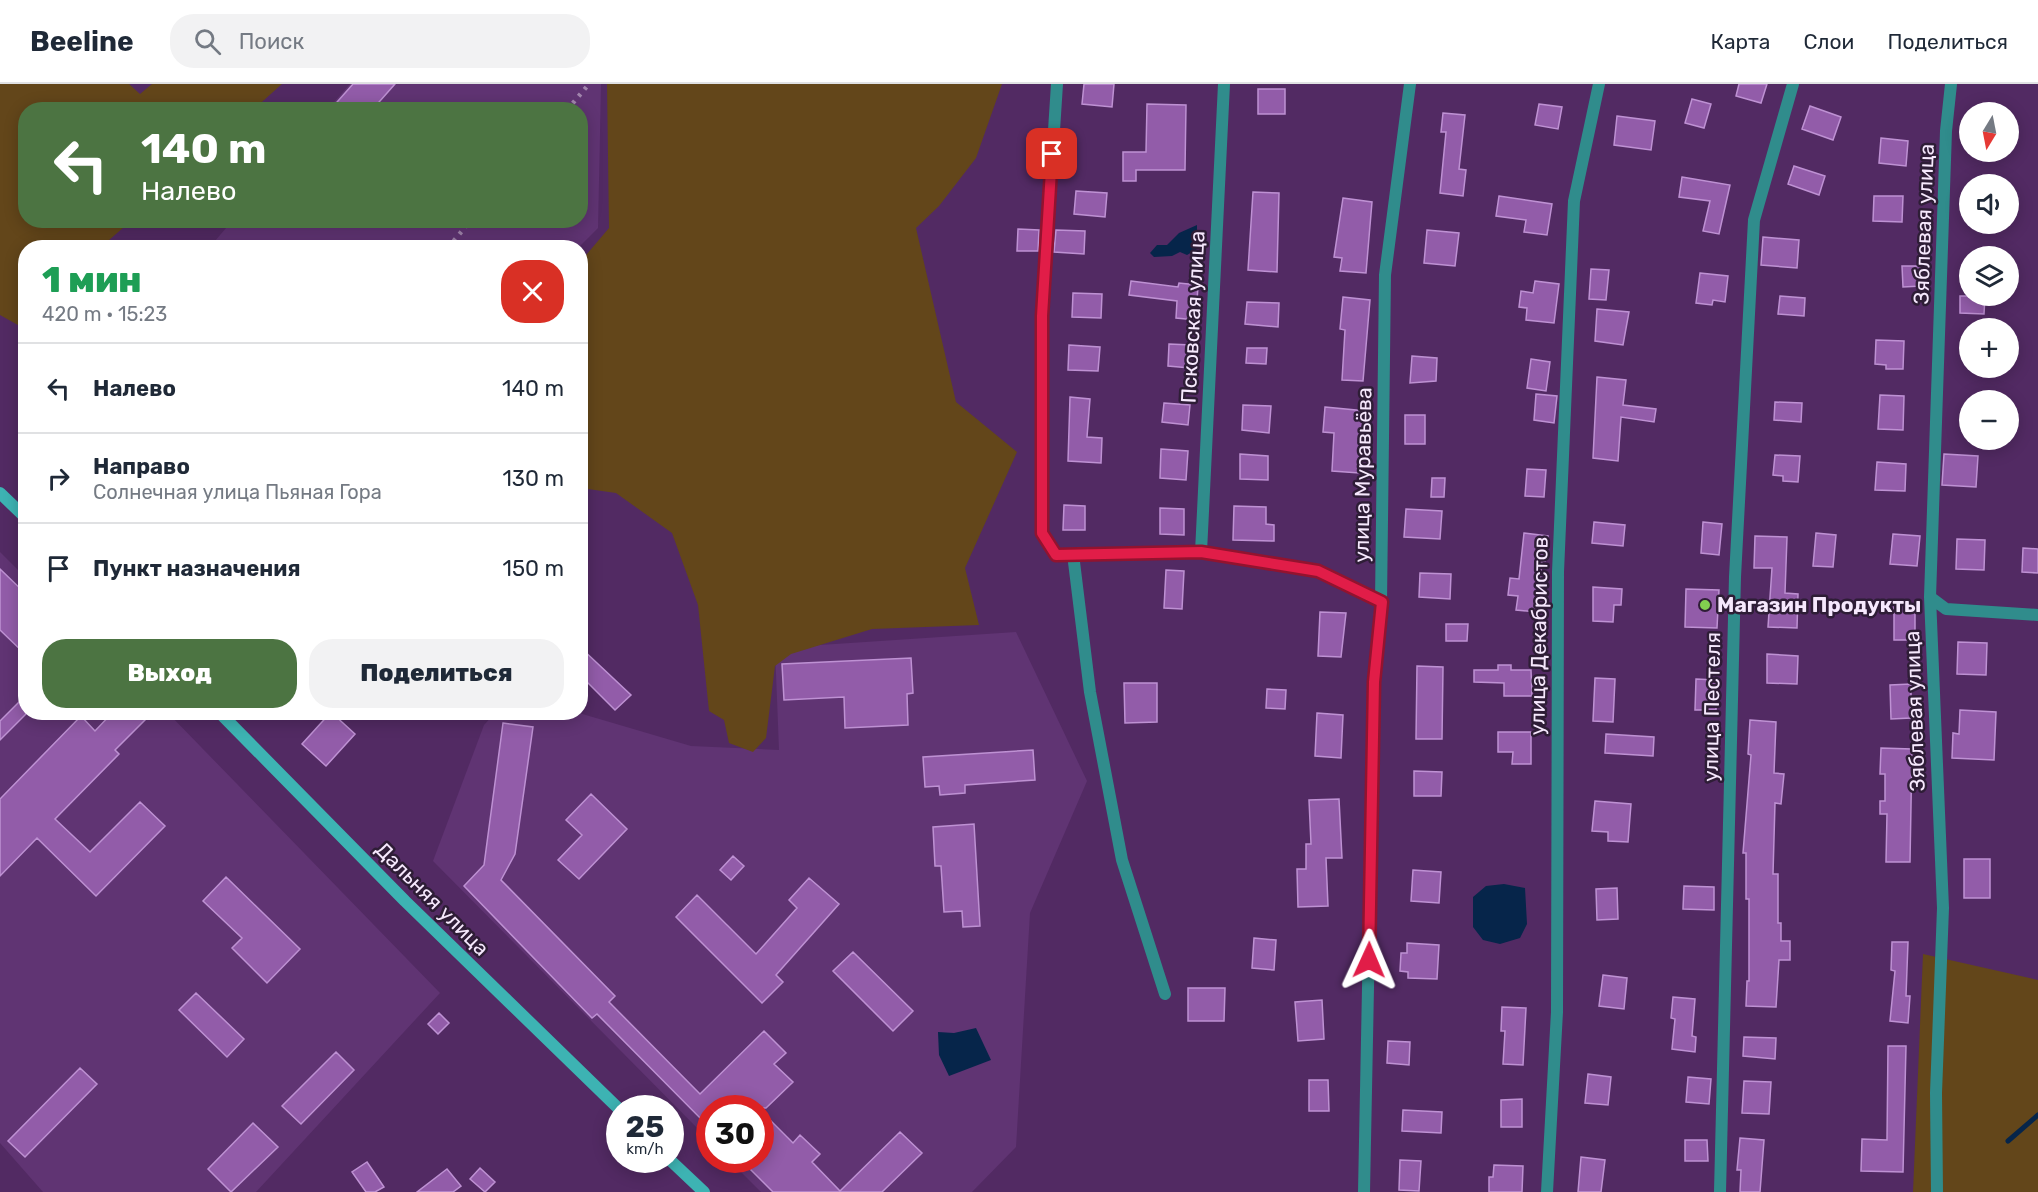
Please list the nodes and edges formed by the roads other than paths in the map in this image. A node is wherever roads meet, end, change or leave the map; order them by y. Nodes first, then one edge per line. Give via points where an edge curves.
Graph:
1 (1057, 84) edge
2 (1224, 84) edge
3 (1410, 84) edge
4 (1599, 84) edge
5 (1793, 84) edge
6 (1951, 84) edge
7 (0, 493) edge
8 (18, 510) edge
9 (1201, 552) junction
10 (1073, 554) junction
11 (1930, 597) junction
12 (1382, 602) junction
13 (2038, 615) edge
14 (227, 720) edge
15 (1165, 994) dead end
16 (606, 1096) edge
17 (684, 1173) edge
18 (704, 1192) edge
19 (1364, 1192) edge
20 (1547, 1192) edge
21 (1719, 1192) edge
22 (1937, 1192) edge

1 - 10 street via 1042,316 1042,533 1056,555
2 - 9 street, Псковская улица
3 - 12 street, улица Муравьёва via 1385,274
4 - 20 street, улица Декабристов via 1573,213 1558,572 1557,1012
5 - 21 street, улица Пестеля via 1754,220 1735,577
6 - 11 street, Зяблевая улица via 1946,130
7 - 8 main road
9 - 10 street
9 - 12 street via 1318,571
10 - 15 street via 1090,692 1122,860
11 - 13 street via 1946,609
11 - 22 street, Зяблевая улица via 1943,908 1936,1093
12 - 19 street, улица Муравьёва via 1374,682
14 - 16 main road, Дальняя улица
17 - 18 main road

